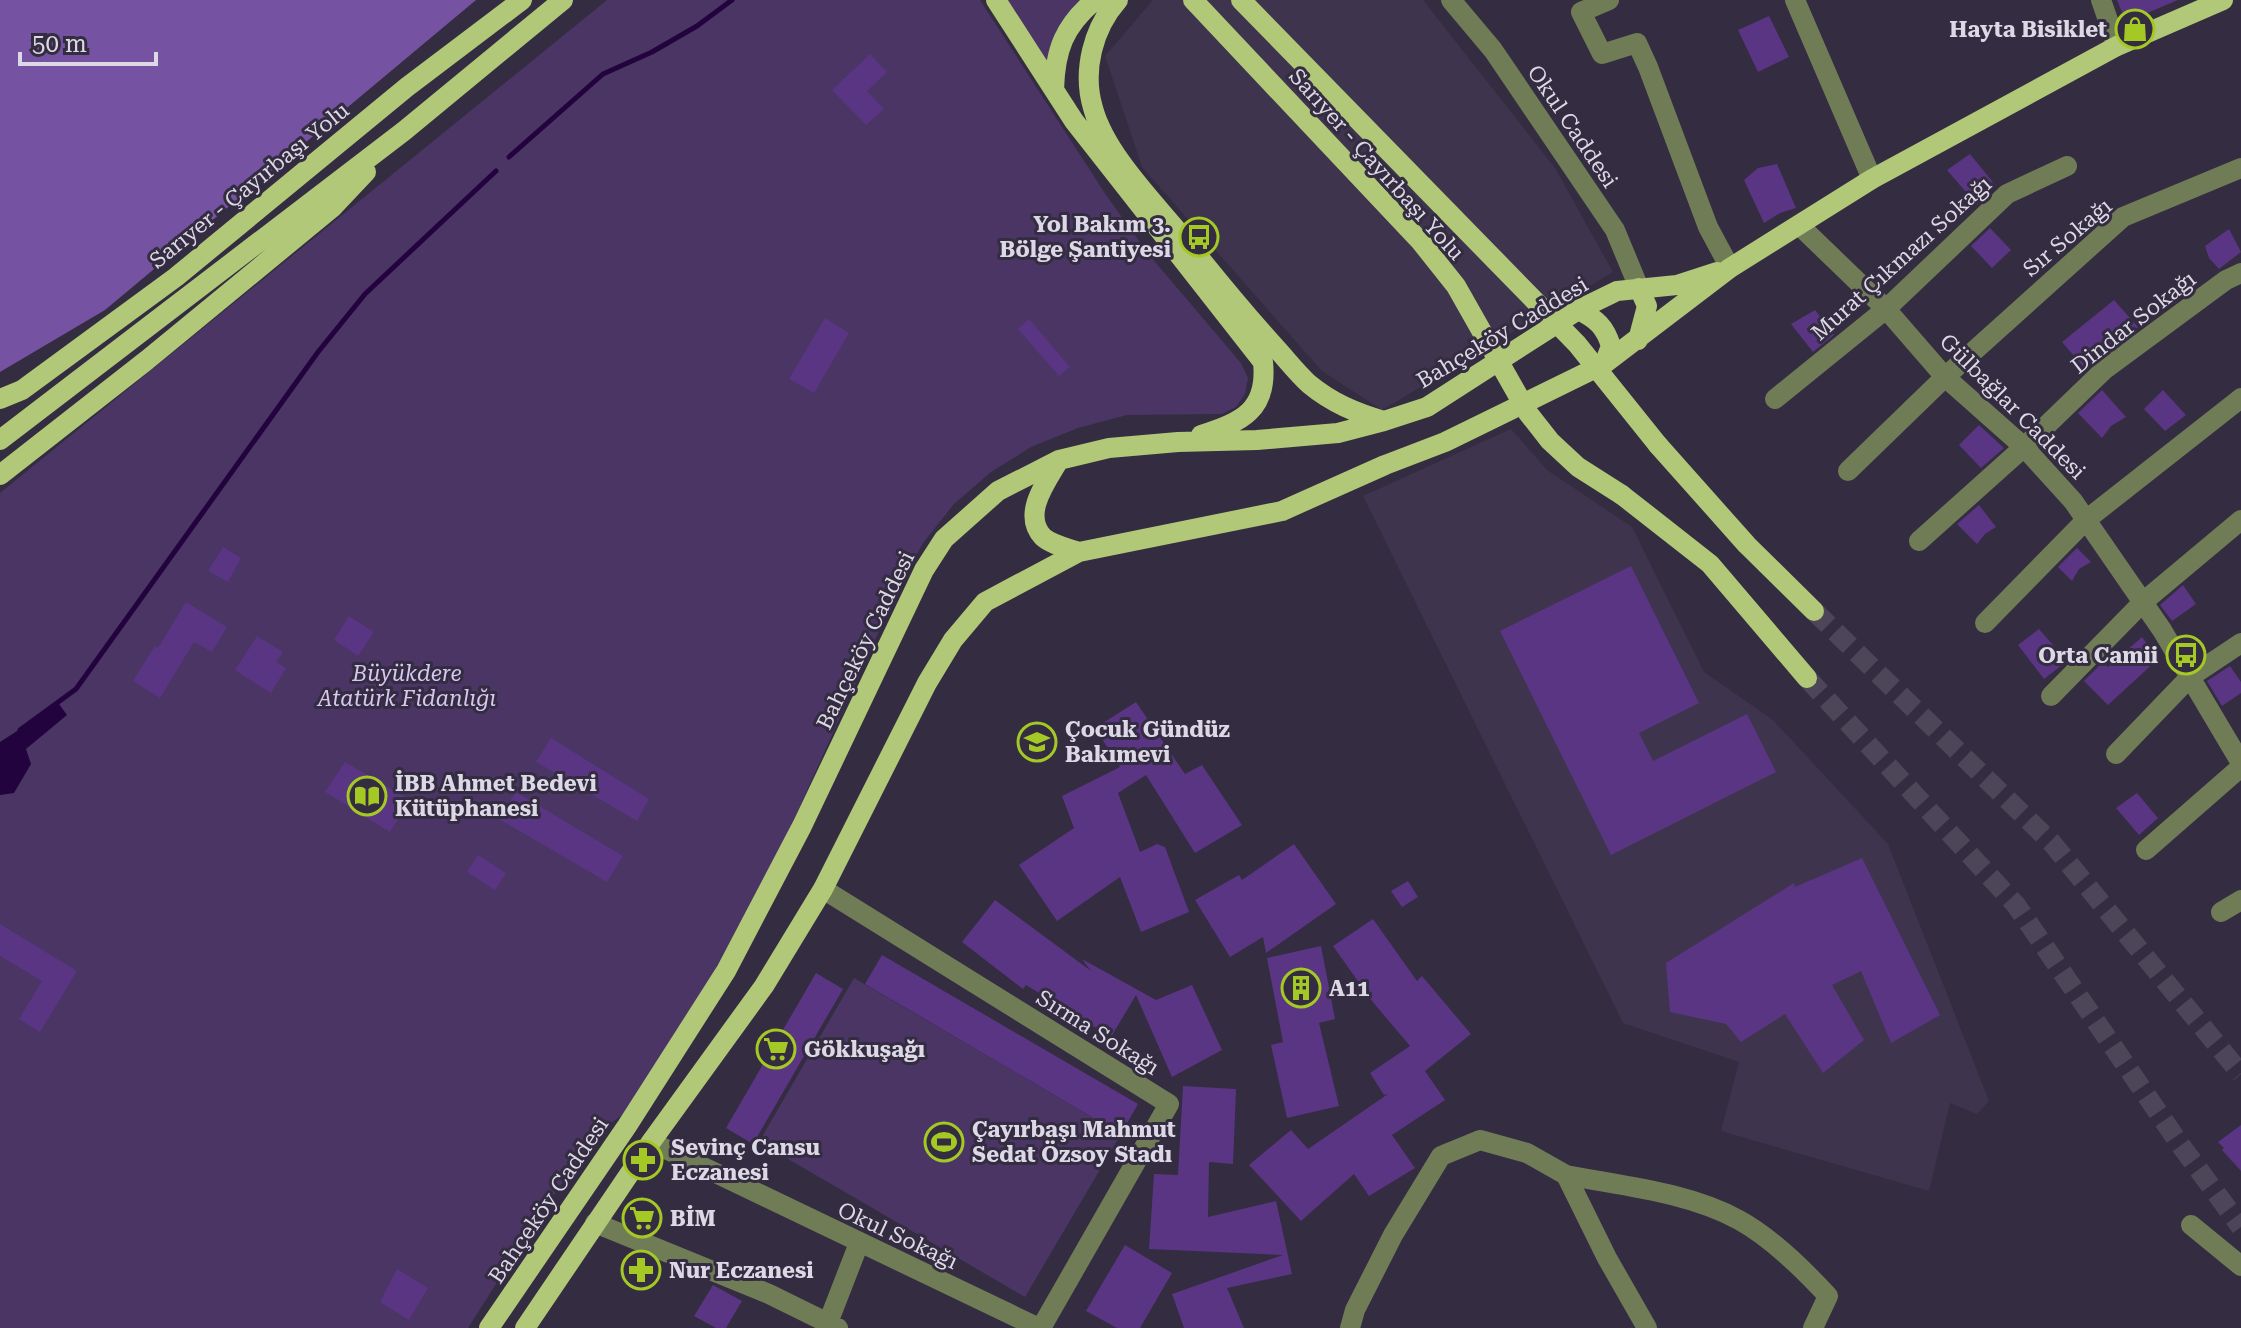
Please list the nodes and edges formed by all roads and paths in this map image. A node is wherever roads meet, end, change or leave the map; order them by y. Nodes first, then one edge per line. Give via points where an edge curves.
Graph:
1 (504, 0) edge
2 (522, 0) edge
3 (563, 0) edge
4 (996, 0) edge
5 (1095, 0) edge
6 (1118, 0) edge
7 (1193, 0) edge
8 (1241, 0) edge
9 (1451, 0) edge
10 (1795, 0) edge
11 (2101, 0) edge
12 (2222, 0) edge
13 (1605, 1) edge
14 (2117, 46) junction
15 (407, 87) junction
16 (1054, 91) junction
17 (404, 131) junction
18 (2067, 166) dead end
19 (2241, 168) edge
20 (1872, 179) junction
21 (1800, 226) junction
22 (1730, 268) junction
23 (2241, 273) edge
24 (1639, 288) junction
25 (1886, 309) junction
26 (1578, 310) junction
27 (1638, 340) junction
28 (1604, 364) junction
29 (1945, 377) junction
30 (2241, 398) edge
31 (0, 399) edge
32 (1775, 399) dead end
33 (1384, 421) junction
34 (0, 440) edge
35 (1178, 442) junction
36 (2024, 447) junction
37 (1059, 460) junction
38 (1848, 471) dead end
39 (0, 475) edge
40 (2086, 520) junction
41 (2241, 520) edge
42 (1919, 541) dead end
43 (1079, 552) junction
44 (2143, 602) junction
45 (1814, 611) tunnel mouth
46 (1985, 623) dead end
47 (2241, 643) edge
48 (2190, 677) junction
49 (1807, 678) tunnel mouth
50 (2051, 696) dead end
51 (2116, 754) dead end
52 (2241, 765) edge
53 (2146, 850) dead end
54 (823, 889) junction
55 (2241, 900) edge
56 (2221, 912) dead end
57 (651, 1142) junction
58 (1566, 1175) junction
59 (595, 1223) junction
60 (2191, 1225) dead end
61 (859, 1243) junction
62 (2241, 1266) edge
63 (831, 1326) edge
64 (489, 1328) edge
65 (525, 1328) edge
66 (1040, 1328) edge
67 (1350, 1328) edge
68 (1647, 1328) edge
69 (1813, 1328) edge

1 - 15 main road
2 - 15 main road, Sarıyer - Çayırbaşı Yolu
3 - 17 main road
4 - 16 main road
5 - 16 main road via 1063,36 1054,64
6 - 33 main road via 1092,46 1089,90 1103,132 1245,314 1307,382 1336,403
7 - 49 main road, Sarıyer - Çayırbaşı Yolu, bridge via 1421,242 1456,286 1528,413 1550,441 1710,564
8 - 45 main road, Sarıyer - Çayırbaşı Yolu, bridge via 1577,344 1658,445
9 - 24 street, Okul Caddesi via 1493,50 1615,230
10 - 20 street
11 - 14 street
12 - 14 main road, Bahçeköy Caddesi
13 - 22 street via 1581,12 1602,54 1637,43 1708,227
14 - 20 main road, Bahçeköy Caddesi
15 - 31 main road, Sarıyer - Çayırbaşı Yolu via 176,277 22,390
16 - 35 main road via 1263,362 1265,385 1247,416
17 - 34 main road
17 - 39 main road via 333,207
18 - 25 street, Murat Çıkmazı Sokağı via 2007,194
19 - 29 street, Sır Sokağı via 2123,217
20 - 21 main road, Bahçeköy Caddesi
21 - 22 main road, Bahçeköy Caddesi
21 - 25 street, Gülbağlar Caddesi
22 - 24 main road, Bahçeköy Caddesi via 1677,285
22 - 27 main road, Bahçeköy Caddesi
23 - 36 street, Dindar Sokağı via 2104,370
24 - 26 main road, Bahçeköy Caddesi via 1617,291
24 - 27 main road via 1647,306
25 - 29 street, Gülbağlar Caddesi
25 - 32 street, Murat Çıkmazı Sokağı
26 - 28 main road via 1605,328 1611,346
26 - 33 main road, Bahçeköy Caddesi via 1427,407
27 - 28 main road, Bahçeköy Caddesi
28 - 43 main road, Bahçeköy Caddesi via 1445,442 1282,511
29 - 36 street, Gülbağlar Caddesi
29 - 38 street, Sır Sokağı
30 - 40 street
33 - 35 main road, Bahçeköy Caddesi via 1338,433
35 - 37 main road, Bahçeköy Caddesi via 1109,448
36 - 40 street, Gülbağlar Caddesi
36 - 42 street, Dindar Sokağı
37 - 43 main road via 1041,491 1035,525 1044,537
37 - 64 main road, Bahçeköy Caddesi via 998,491 944,539 895,627 802,826 726,971
40 - 44 street, Gülbağlar Caddesi
40 - 46 street
41 - 44 street
43 - 54 main road, Bahçeköy Caddesi via 985,602 968,620 927,683
44 - 48 street, Gülbağlar Caddesi
44 - 50 street
47 - 48 street
48 - 51 street
48 - 52 street, Gülbağlar Caddesi
52 - 53 street
54 - 57 main road, Bahçeköy Caddesi via 764,986
54 - 66 street, Sırma Sokağı via 1169,1104
55 - 56 street
57 - 59 main road, Bahçeköy Caddesi
57 - 61 street, Okul Sokağı
58 - 67 street via 1527,1153 1480,1140 1441,1156 1393,1235
58 - 68 street
58 - 69 street via 1687,1200 1739,1220 1801,1267 1828,1296
59 - 63 street via 769,1294
59 - 65 main road, Bahçeköy Caddesi
60 - 62 street
61 - 63 street
61 - 66 street, Okul Sokağı

